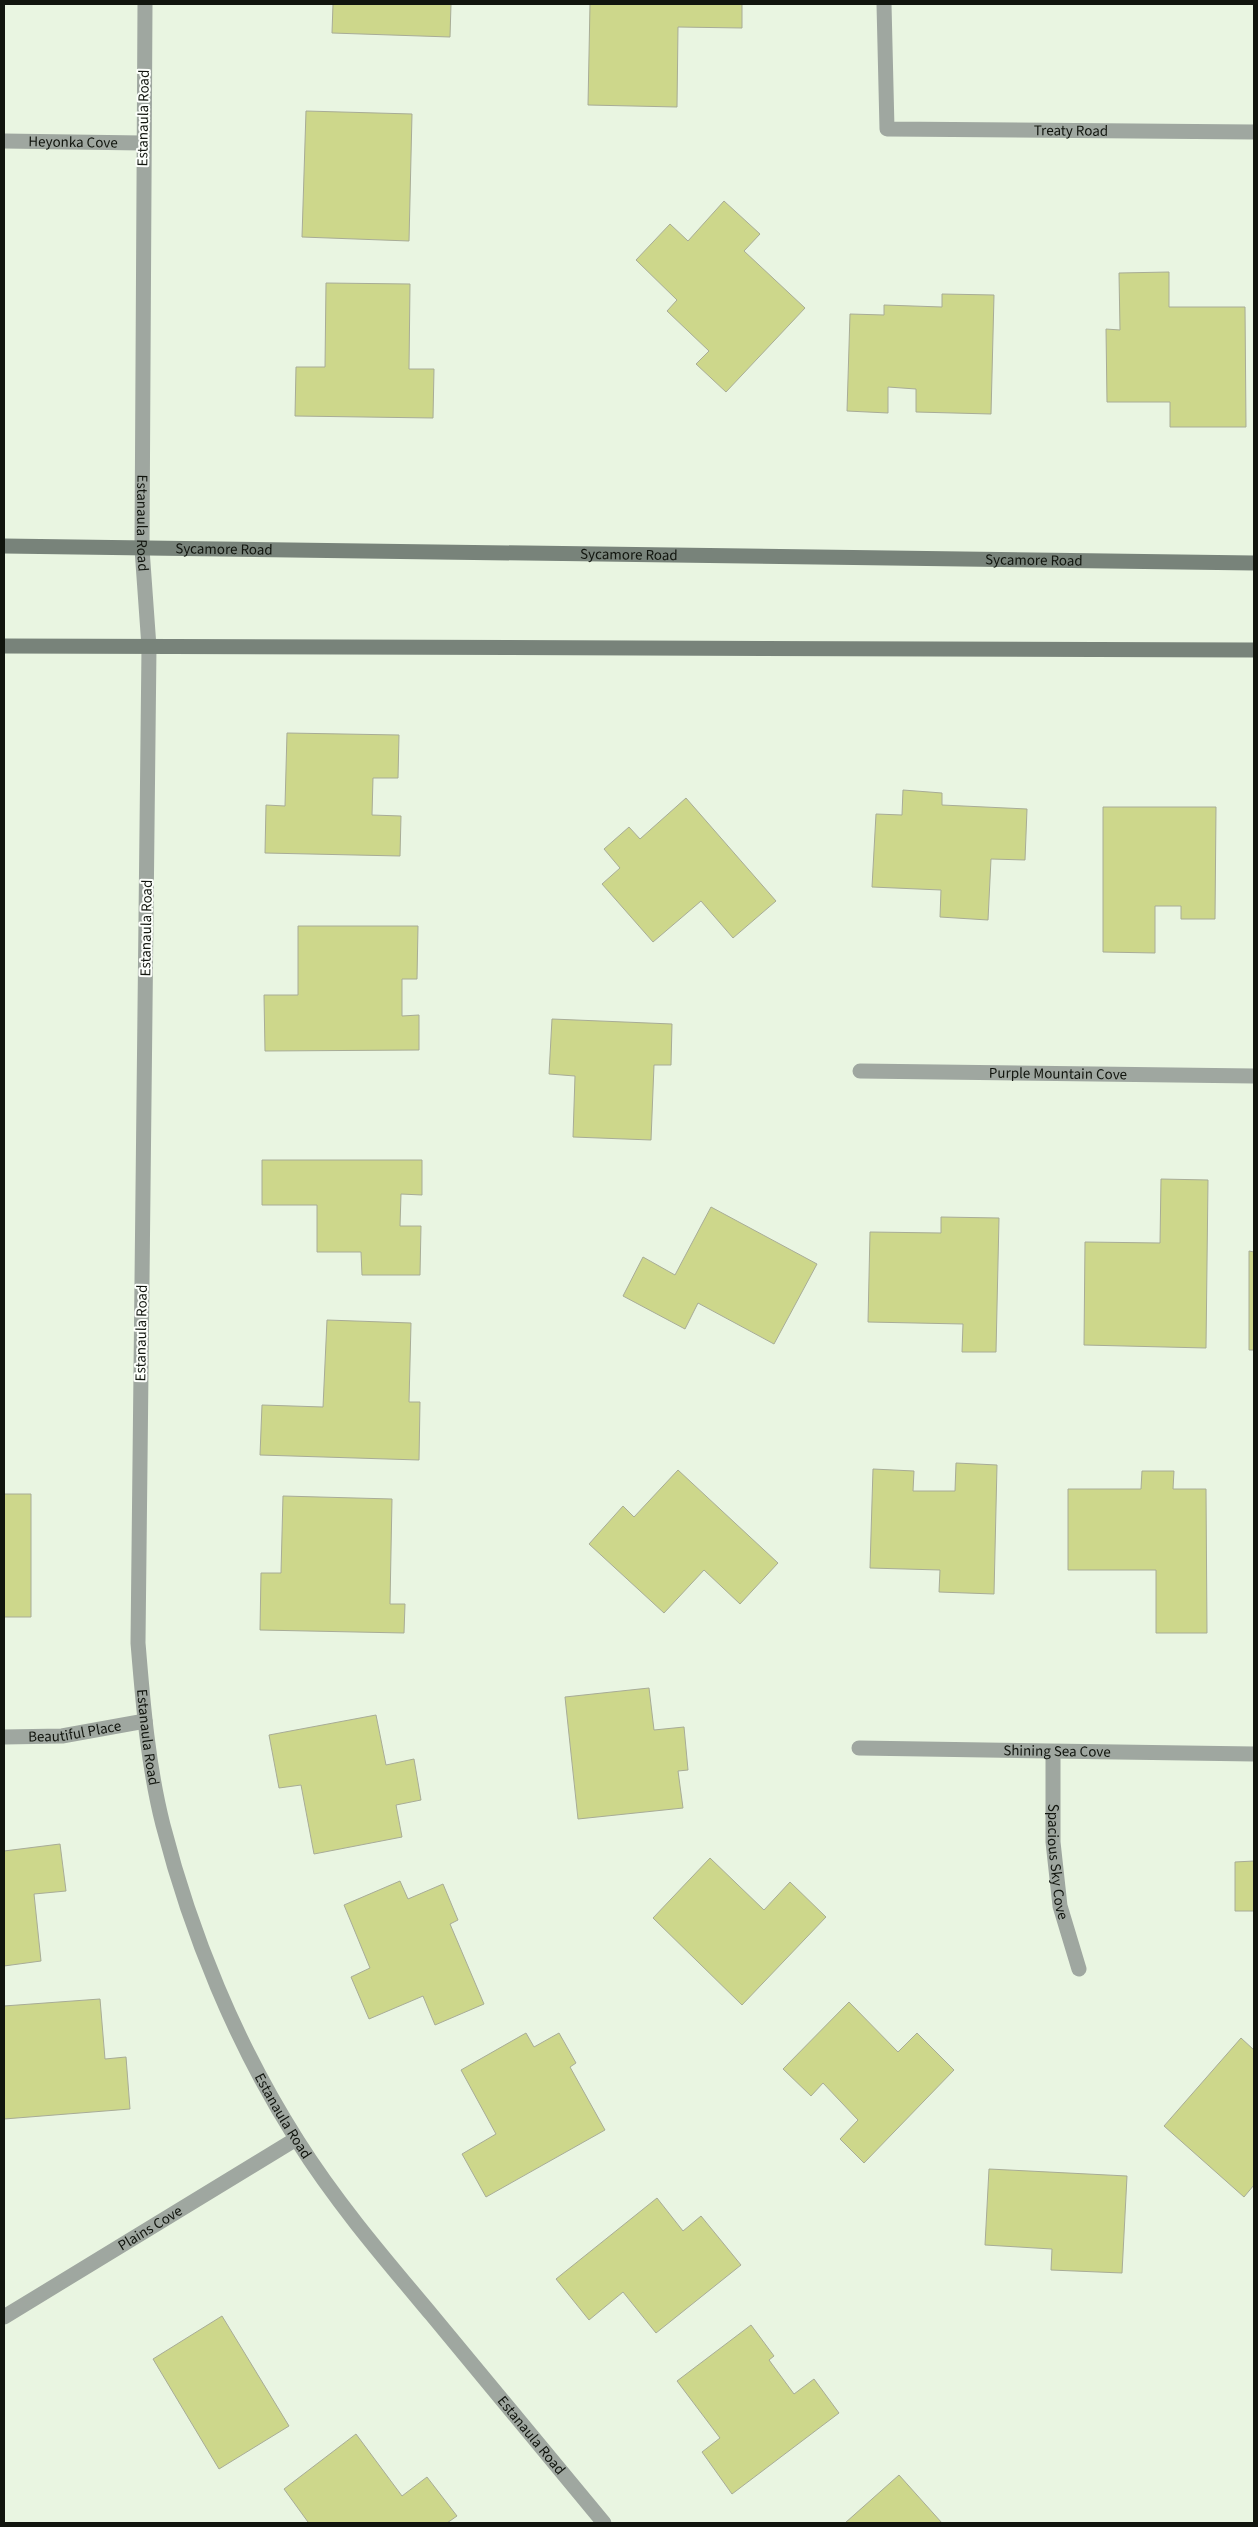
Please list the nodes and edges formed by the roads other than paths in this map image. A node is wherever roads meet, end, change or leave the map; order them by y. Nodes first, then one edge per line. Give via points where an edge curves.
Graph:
1 (145, 4) edge
2 (884, 4) edge
3 (1254, 132) edge
4 (4, 141) edge
5 (142, 143) junction
6 (4, 546) edge
7 (142, 549) junction
8 (1254, 563) edge
9 (4, 646) edge
10 (149, 646) junction
11 (1254, 650) edge
12 (860, 1071) dead end
13 (1254, 1076) edge
14 (145, 1721) junction
15 (4, 1737) edge
16 (859, 1748) dead end
17 (1053, 1752) junction
18 (1254, 1754) edge
19 (1079, 1969) dead end
20 (296, 2139) junction
21 (4, 2317) edge
22 (604, 2523) edge

1 - 5 street, Estanaula Road
2 - 3 street, Treaty Road via 886,129
4 - 5 street, Heyonka Cove
5 - 7 street, Estanaula Road
6 - 7 street, Sycamore Road
7 - 8 street, Sycamore Road
7 - 10 street, Estanaula Road
9 - 10 street
10 - 11 street
10 - 14 street, Estanaula Road via 138,1643
12 - 13 street, Purple Mountain Cove
14 - 15 street, Beautiful Place via 62,1736
14 - 20 street, Estanaula Road via 163,1824 183,1893 242,2042
16 - 17 street, Shining Sea Cove
17 - 18 street, Shining Sea Cove
17 - 19 street, Spacious Sky Cove via 1052,1842 1060,1906
20 - 21 street, Plains Cove
20 - 22 street, Estanaula Road via 343,2208

